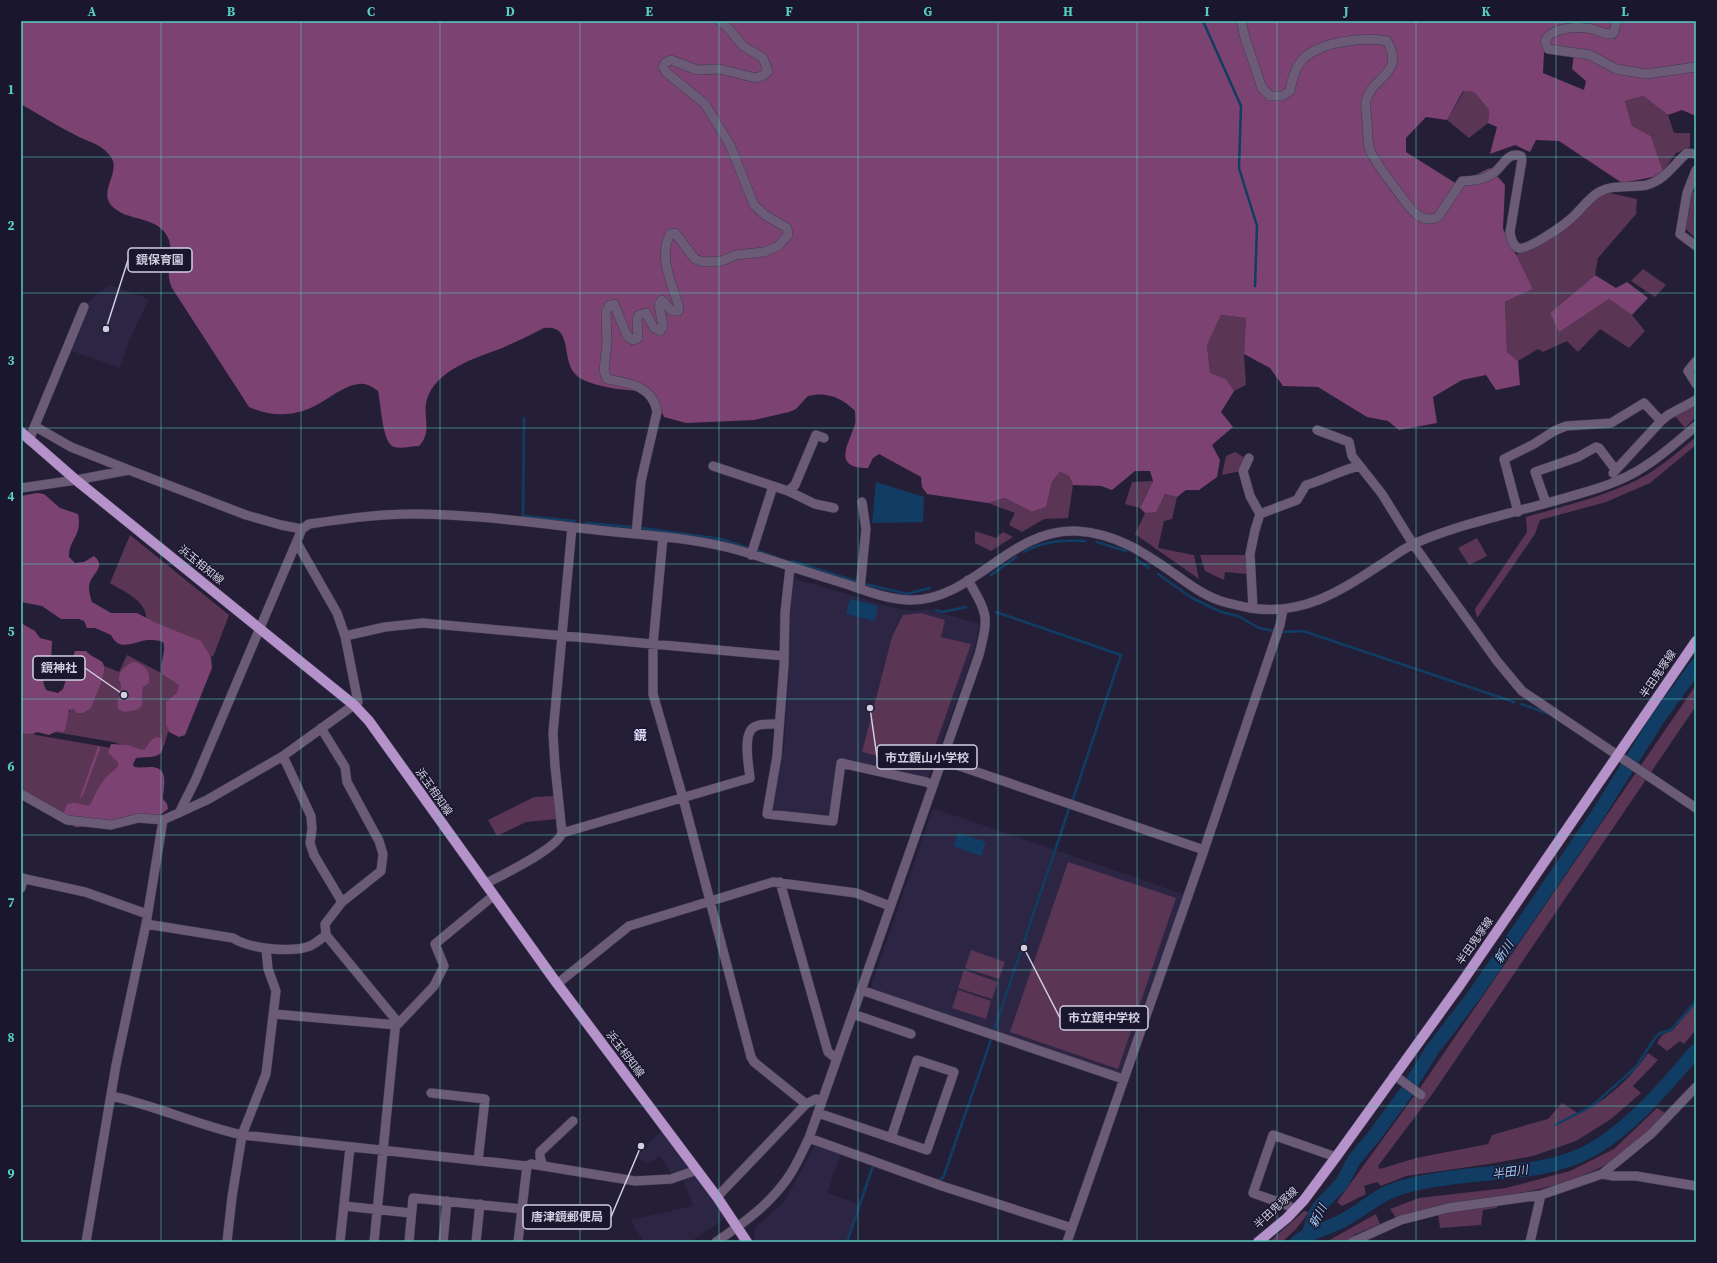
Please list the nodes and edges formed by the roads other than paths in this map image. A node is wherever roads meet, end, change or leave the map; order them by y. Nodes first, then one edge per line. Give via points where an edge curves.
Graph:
1 (720, 21) edge
2 (1241, 21) edge
3 (1617, 21) edge
4 (1696, 67) edge
5 (1696, 154) edge
6 (1696, 170) edge
7 (1696, 246) edge
8 (84, 307) dead end
9 (1696, 361) edge
10 (1696, 384) edge
11 (1696, 400) edge
12 (1661, 421) junction
13 (1696, 426) edge
14 (36, 427) junction
15 (1317, 430) dead end
16 (21, 432) edge
17 (824, 438) dead end
18 (30, 440) junction
19 (1249, 458) dead end
20 (713, 466) dead end
21 (1359, 466) junction
22 (1616, 469) junction
23 (129, 470) junction
24 (76, 480) junction
25 (1615, 482) junction
26 (773, 486) junction
27 (21, 488) edge
28 (788, 491) junction
29 (862, 502) dead end
30 (1546, 503) junction
31 (834, 508) dead end
32 (1518, 512) junction
33 (1260, 514) junction
34 (572, 527) junction
35 (302, 528) junction
36 (636, 534) junction
37 (663, 537) junction
38 (297, 543) junction
39 (1413, 544) junction
40 (751, 555) junction
41 (790, 567) junction
42 (968, 580) junction
43 (860, 589) junction
44 (1253, 608) junction
45 (1283, 610) junction
46 (260, 628) junction
47 (345, 636) junction
48 (561, 637) junction
49 (1696, 641) edge
50 (653, 645) junction
51 (784, 656) junction
52 (354, 705) junction
53 (779, 724) junction
54 (321, 728) junction
55 (1620, 755) junction
56 (283, 756) junction
57 (942, 760) junction
58 (933, 786) junction
59 (21, 794) edge
60 (683, 798) junction
61 (1696, 808) edge
62 (179, 812) junction
63 (163, 820) junction
64 (562, 833) junction
65 (1204, 850) junction
66 (22, 878) edge
67 (780, 882) junction
68 (485, 884) junction
69 (21, 888) edge
70 (493, 896) junction
71 (711, 901) junction
72 (342, 902) junction
73 (890, 906) junction
74 (147, 914) junction
75 (146, 924) junction
76 (326, 935) junction
77 (266, 948) junction
78 (557, 984) junction
79 (861, 990) junction
80 (274, 1014) junction
81 (853, 1014) junction
82 (397, 1025) junction
83 (912, 1034) dead end
84 (837, 1059) junction
85 (1396, 1077) junction
86 (1123, 1079) junction
87 (1696, 1087) edge
88 (431, 1093) dead end
89 (1421, 1095) dead end
90 (112, 1096) junction
91 (822, 1101) junction
92 (806, 1104) junction
93 (818, 1113) junction
94 (573, 1121) dead end
95 (242, 1135) junction
96 (809, 1138) junction
97 (891, 1138) junction
98 (350, 1147) junction
99 (383, 1150) junction
100 (1336, 1156) junction
101 (478, 1161) junction
102 (527, 1166) junction
103 (543, 1166) junction
104 (697, 1170) junction
105 (1602, 1174) junction
106 (1696, 1186) edge
107 (1541, 1195) junction
108 (717, 1197) junction
109 (447, 1201) junction
110 (480, 1204) junction
111 (344, 1206) junction
112 (377, 1209) junction
113 (522, 1209) junction
114 (1294, 1211) junction
115 (412, 1213) junction
116 (738, 1227) junction
117 (1072, 1228) junction
118 (86, 1242) edge
119 (227, 1242) edge
120 (340, 1242) edge
121 (374, 1242) edge
122 (409, 1242) edge
123 (443, 1242) edge
124 (476, 1242) edge
125 (518, 1242) edge
126 (716, 1242) edge
127 (747, 1242) edge
128 (1067, 1242) edge
129 (1258, 1242) edge
130 (1352, 1242) edge
131 (1530, 1242) edge

1 - 36 street via 742,46 763,58 768,71 764,75 756,78 719,69 697,70 671,60 665,63 664,67 667,73 705,104 730,145 754,205 787,228 788,235 778,246 764,252 703,262 695,258 675,234 670,234 664,250 678,311 672,311 662,300 659,304 663,327 660,331 654,328 646,313 639,315 638,338 633,340 627,336 614,304 606,311 607,343 604,370 607,379 644,389 655,402 657,412 641,481
2 - 5 street via 1244,38 1262,88 1270,96 1282,96 1290,91 1293,75 1303,59 1330,44 1375,39 1386,41 1393,58 1390,70 1368,93 1366,103 1370,150 1409,207 1420,218 1432,220 1438,217 1462,181 1486,178 1494,174 1509,156 1521,156 1510,232 1517,247 1524,248 1532,244 1567,222 1599,192 1647,184 1663,178 1687,153
3 - 4 street via 1613,34 1577,28 1552,32 1545,41 1548,49 1590,55 1616,69 1631,72 1646,74
6 - 7 street via 1687,193 1680,234
8 - 14 street
9 - 10 street via 1688,371
11 - 12 street
12 - 22 street
12 - 32 street via 1644,403 1611,423 1566,426 1504,459
13 - 25 street via 1660,457
14 - 18 street
14 - 23 street via 71,447
15 - 21 street via 1349,442 1352,456
16 - 18 main road, 浜玉相知線
17 - 28 street via 816,435 795,485
18 - 24 main road, 浜玉相知線
19 - 33 street via 1243,471 1250,496
20 - 26 street
21 - 33 street via 1306,485 1297,500
21 - 39 street via 1382,494
22 - 25 street via 1613,473
22 - 30 street via 1600,448 1596,447 1578,457 1535,472
23 - 24 street
23 - 35 street via 246,514 281,525
24 - 27 street
24 - 46 main road, 浜玉相知線
25 - 30 street
26 - 28 street
26 - 40 street
28 - 31 street via 815,504
29 - 43 street via 866,529
30 - 32 street
32 - 39 street via 1443,532
33 - 44 street via 1250,554
34 - 35 street via 469,516 410,514 358,517 309,524
34 - 36 street
34 - 48 street
35 - 38 street
36 - 37 street
37 - 40 street via 727,547
37 - 50 street
38 - 46 street
38 - 47 street via 337,613
39 - 45 street via 1342,590 1317,602
39 - 55 street via 1522,691
40 - 41 street
41 - 43 street
41 - 51 street
42 - 43 street via 946,592 923,599 894,598
42 - 44 street via 1025,543 1050,533 1080,531 1119,540 1196,589 1220,601
42 - 57 street via 985,612 986,622 979,655
44 - 45 street
45 - 65 street
46 - 52 main road, 浜玉相知線
46 - 62 street
47 - 48 street via 385,627 423,623
47 - 52 street via 358,699
48 - 50 street
48 - 64 street via 553,733
49 - 55 main road, 半田鬼塚線
50 - 51 street
50 - 60 street via 653,694
51 - 53 street
52 - 54 street
52 - 68 main road, 浜玉相知線 via 370,721
53 - 58 street via 777,756 767,814 833,821 841,763 926,782
53 - 60 street via 756,726 749,733 747,754 750,778
54 - 56 street
54 - 72 street via 344,767 347,782 379,841 383,854 381,871
55 - 61 street
55 - 85 main road, 半田鬼塚線
56 - 62 street via 207,800
56 - 72 street via 311,816 310,843 314,856
57 - 58 street
57 - 65 street
58 - 73 street
59 - 63 street via 67,820 111,825 139,818
60 - 64 street
60 - 71 street
62 - 63 street
63 - 74 street
64 - 68 street via 561,838 550,848
65 - 86 street
66 - 69 street
66 - 74 street via 85,892
67 - 71 street
67 - 73 street via 856,893
67 - 84 street via 828,1052
68 - 70 main road, 浜玉相知線
70 - 78 main road, 浜玉相知線
70 - 82 street via 435,944 444,966 434,986
71 - 78 street via 629,926
71 - 92 street via 751,1057
72 - 76 street via 325,924
73 - 79 street
74 - 75 street
75 - 77 street via 233,938 239,942
75 - 90 street via 116,1065
76 - 77 street via 310,946 293,949
76 - 82 street via 396,1020
77 - 80 street via 268,969 276,991
78 - 104 main road, 浜玉相知線
79 - 81 street
79 - 86 street
80 - 82 street
80 - 95 street via 266,1074
81 - 83 street
81 - 84 street
82 - 99 street
84 - 91 street
85 - 89 street
85 - 100 main road, 半田鬼塚線
86 - 117 street
87 - 105 street via 1651,1134
88 - 101 street via 486,1100
90 - 95 street via 139,1102 213,1128
90 - 118 street
91 - 92 street via 816,1099
91 - 93 street
92 - 108 street
93 - 96 street
93 - 97 street
94 - 103 street via 540,1152
95 - 98 street
95 - 119 street
96 - 116 street via 788,1178 774,1196
96 - 117 street via 942,1186
97 - 97 street via 928,1150 954,1072 917,1060
98 - 99 street
98 - 111 street
99 - 101 street
99 - 112 street
100 - 114 main road, 半田鬼塚線
100 - 114 street via 1273,1135 1253,1193 1289,1206
101 - 102 street
102 - 103 street
102 - 113 street
103 - 104 street via 635,1181 671,1179
104 - 108 main road, 浜玉相知線
105 - 106 street via 1636,1176
105 - 107 street
107 - 130 street via 1448,1208 1401,1220
107 - 131 street
108 - 116 main road, 浜玉相知線
109 - 110 street
109 - 115 street via 413,1198
109 - 123 street
110 - 113 street
110 - 124 street
111 - 112 street
111 - 120 street
112 - 115 street
112 - 121 street
113 - 125 street
114 - 129 main road, 半田鬼塚線
115 - 122 street
116 - 126 street
116 - 127 main road, 浜玉相知線
117 - 128 street

